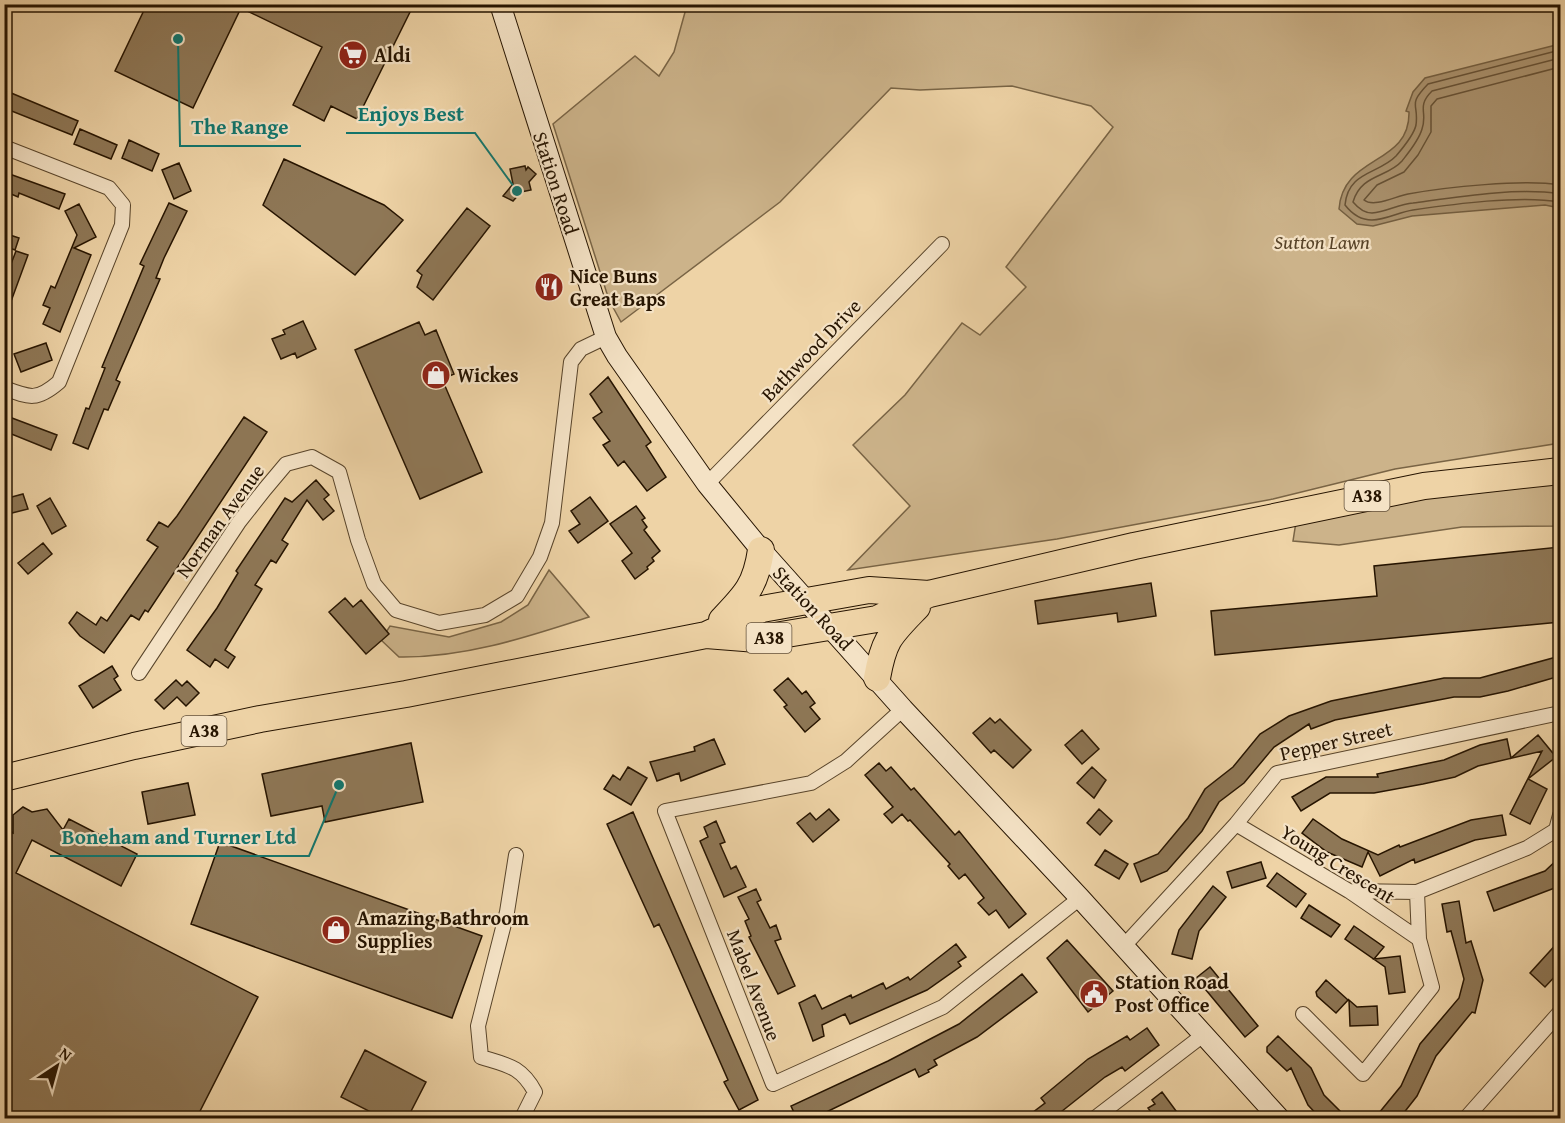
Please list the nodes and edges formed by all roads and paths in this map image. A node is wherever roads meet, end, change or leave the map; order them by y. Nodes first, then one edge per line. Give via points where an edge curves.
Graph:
1 (500, 4) edge
2 (4, 147) edge
3 (942, 244) dead end
4 (606, 337) junction
5 (4, 388) edge
6 (1560, 471) edge
7 (707, 484) junction
8 (760, 550) junction
9 (929, 594) junction
10 (806, 601) junction
11 (831, 627) junction
12 (706, 634) junction
13 (139, 673) dead end
14 (876, 678) junction
15 (903, 709) junction
16 (1560, 713) edge
17 (4, 778) edge
18 (1560, 814) edge
19 (1236, 824) junction
20 (516, 855) dead end
21 (1348, 891) junction
22 (1417, 892) junction
23 (1080, 898) junction
24 (1419, 939) junction
25 (1123, 947) junction
26 (1560, 1012) edge
27 (1303, 1014) dead end
28 (1202, 1036) junction
29 (522, 1119) edge
30 (1095, 1119) edge
31 (1279, 1119) edge
32 (1466, 1119) edge

1 - 4 main road, Station Road
2 - 5 street via 109,188 123,206 122,225 59,382 47,393 30,398
3 - 7 street, Bathwood Drive
4 - 7 main road, Station Road
4 - 13 street, Norman Avenue via 580,349 571,362 552,523 540,556 517,596 485,615 439,623 396,610 374,584 339,472 312,457 286,464 265,489
6 - 9 highway, A38 via 1424,486 1348,500
7 - 8 main road, Station Road
8 - 10 main road, Station Road
8 - 12 highway via 757,576 750,590
9 - 10 highway, A38 via 869,590
9 - 11 highway, A38 via 877,619
9 - 14 highway via 888,636
10 - 11 main road, Station Road
10 - 12 highway, A38 via 754,611
11 - 12 highway, A38 via 757,639
11 - 14 main road, Station Road
12 - 17 highway, A38 via 260,719
14 - 15 main road, Station Road
15 - 23 main road, Station Road
15 - 23 street, Mabel Avenue via 846,761 811,783 665,811 773,1084 943,1007
16 - 19 street, Pepper Street via 1277,773
18 - 22 street, Young Crescent via 1556,830 1527,848
19 - 21 street, Young Crescent
19 - 25 street, Pepper Street
20 - 29 street via 507,912 478,1026 481,1057 517,1068 535,1092
21 - 22 street
21 - 24 street, Young Crescent
22 - 24 street, Young Crescent
23 - 25 main road, Station Road
24 - 27 street, Young Crescent via 1432,987 1363,1074
25 - 28 main road, Station Road
26 - 32 street
28 - 30 street
28 - 31 main road, Station Road

